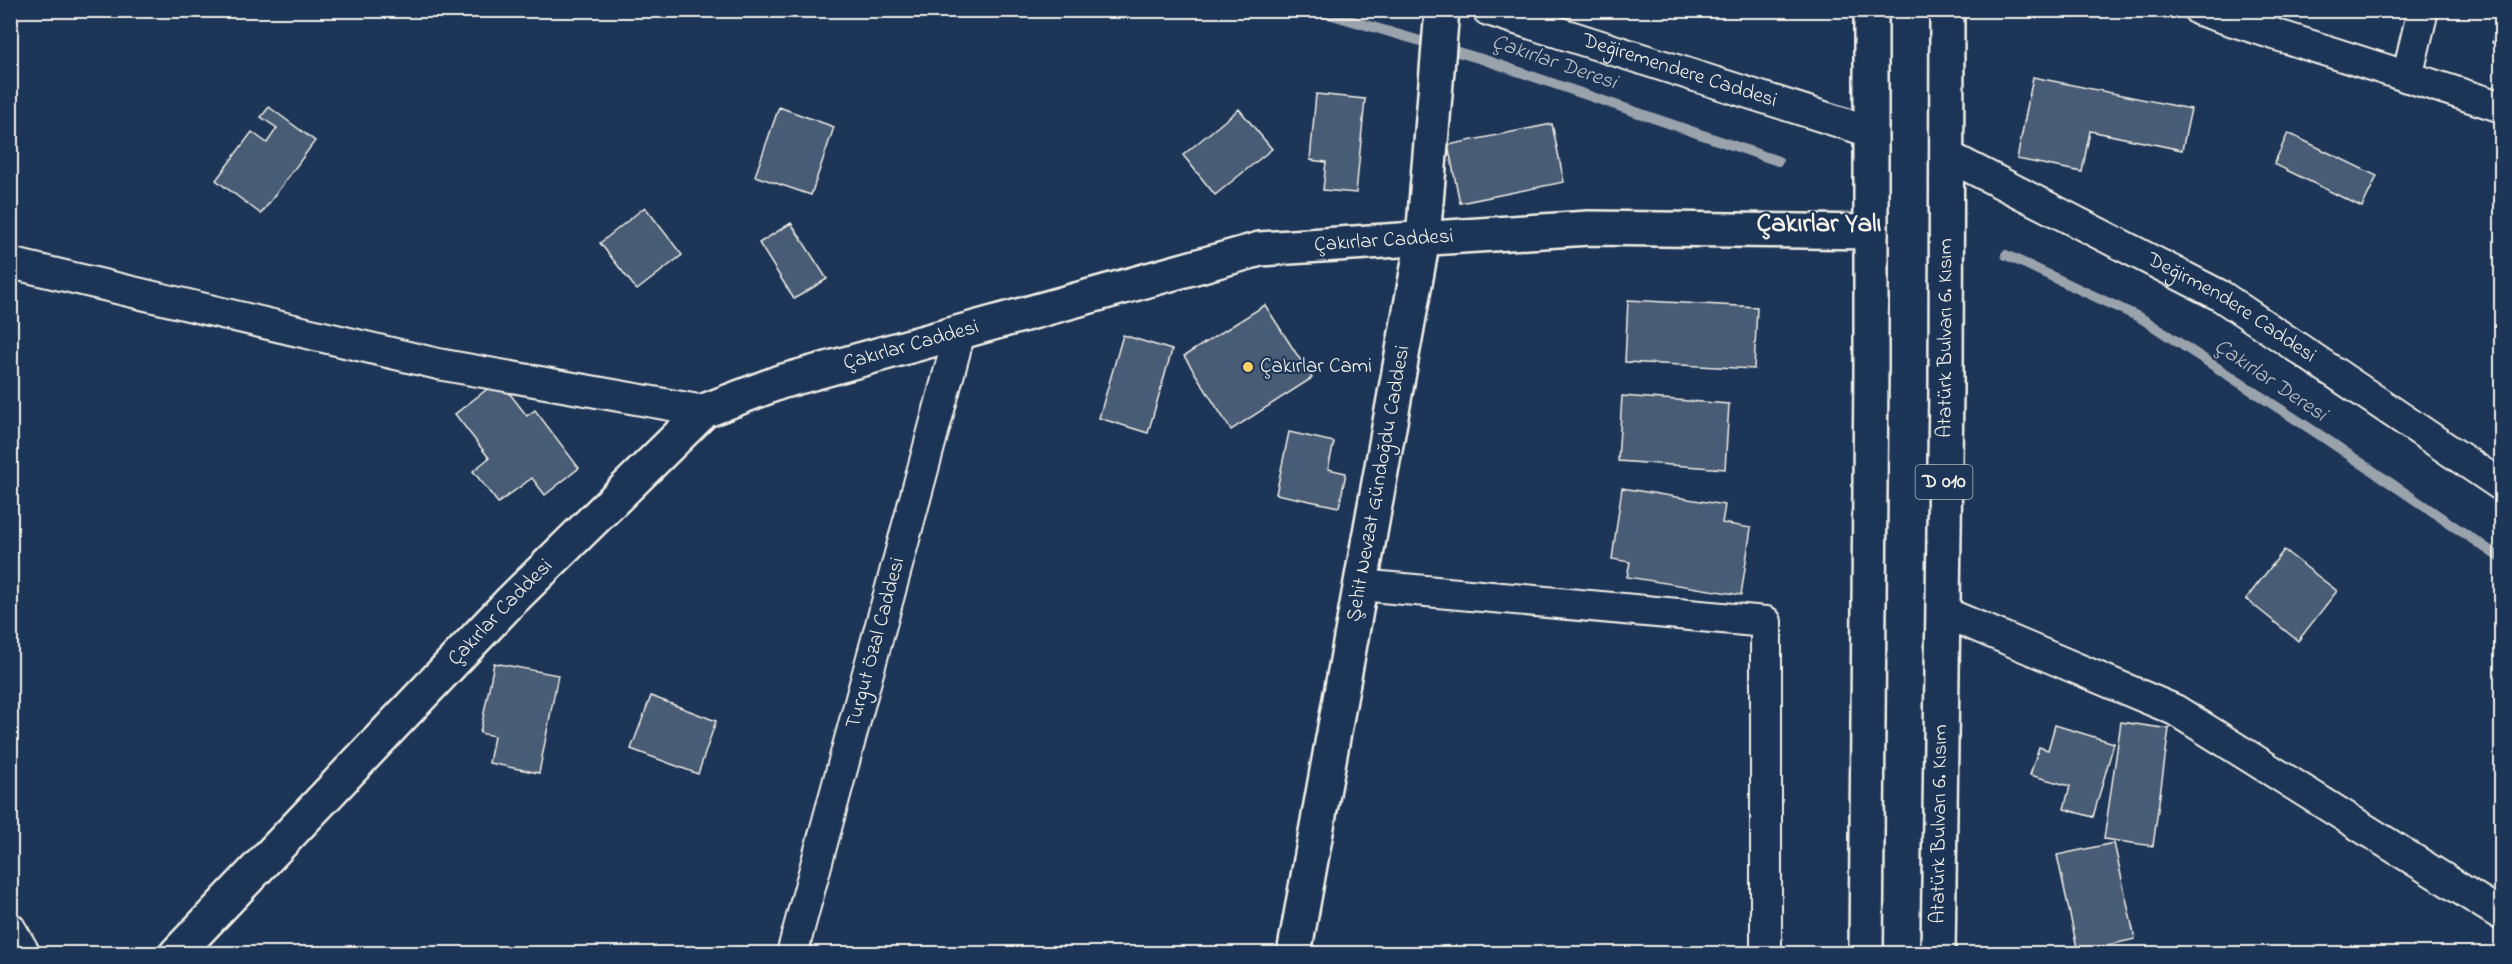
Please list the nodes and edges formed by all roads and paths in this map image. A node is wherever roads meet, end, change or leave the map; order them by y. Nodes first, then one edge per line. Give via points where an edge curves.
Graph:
1 (1488, 10) edge
2 (1870, 10) edge
3 (1947, 10) edge
4 (2199, 10) edge
5 (2423, 10) edge
6 (1441, 16) edge
7 (2407, 77) junction
8 (2502, 107) edge
9 (1870, 132) junction
10 (1946, 155) junction
11 (1871, 232) junction
12 (1422, 239) junction
13 (10, 263) edge
14 (960, 332) junction
15 (704, 411) junction
16 (2502, 486) edge
17 (1360, 585) junction
18 (1943, 612) junction
19 (2502, 915) edge
20 (10, 928) edge
21 (25, 954) edge
22 (177, 954) edge
23 (792, 954) edge
24 (1294, 954) edge
25 (1766, 954) edge
26 (1866, 954) edge
27 (1938, 954) edge

1 - 9 street, Değiremendere Caddesi
2 - 9 main road
3 - 10 main road, Atatürk Bulvarı 6. Kısım / D 010
4 - 7 street
5 - 7 street
6 - 12 main road, Şehit Nevzat Gündoğdu Caddesi
7 - 8 street
9 - 11 main road
10 - 16 street, Değirmendere Caddesi via 2221,296
10 - 18 main road, Atatürk Bulvarı 6. Kısım / D 010
11 - 12 main road, Çakırlar Caddesi via 1589,228
11 - 26 main road
12 - 14 main road, Çakırlar Caddesi via 1260,249
12 - 17 main road, Şehit Nevzat Gündoğdu Caddesi
13 - 15 street via 438,364
14 - 15 main road, Çakırlar Caddesi via 780,382
14 - 23 street, Turgut Özal Caddesi
15 - 22 main road, Çakırlar Caddesi via 509,603
17 - 24 main road, Şehit Nevzat Gündoğdu Caddesi
17 - 25 street via 1766,622
18 - 19 street via 2175,710
18 - 27 main road, Atatürk Bulvarı 6. Kısım / D 010
20 - 21 street

